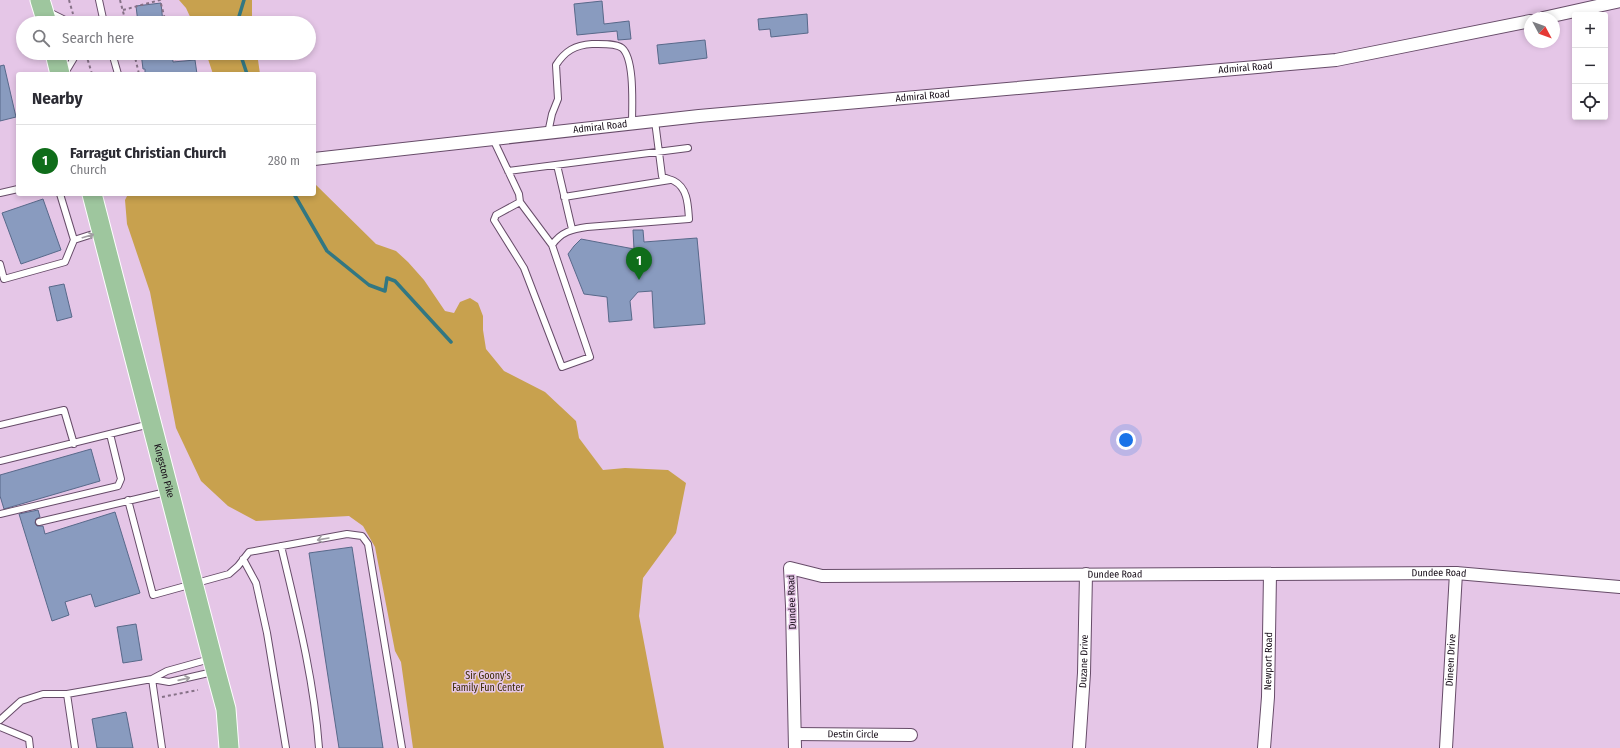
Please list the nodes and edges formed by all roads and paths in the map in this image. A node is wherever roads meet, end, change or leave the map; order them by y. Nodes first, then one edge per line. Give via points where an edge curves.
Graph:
1 (69, 0) edge
2 (99, 0) edge
3 (120, 0) edge
4 (1620, 1) edge
5 (123, 10) junction
6 (44, 11) edge
7 (1560, 14) edge
8 (73, 15) dead end
9 (55, 16) edge
10 (102, 16) edge
11 (124, 16) edge
12 (164, 16) edge
13 (1524, 22) edge
14 (57, 60) edge
15 (73, 60) edge
16 (88, 60) edge
17 (114, 60) edge
18 (136, 60) edge
19 (60, 72) edge
20 (65, 72) edge
21 (91, 72) edge
22 (117, 72) edge
23 (139, 72) edge
24 (655, 121) junction
25 (632, 124) junction
26 (548, 133) junction
27 (493, 139) junction
28 (688, 148) dead end
29 (659, 152) junction
30 (316, 159) edge
31 (557, 165) junction
32 (508, 171) junction
33 (671, 180) junction
34 (16, 189) edge
35 (0, 193) edge
36 (61, 196) edge
37 (93, 196) edge
38 (564, 197) junction
39 (520, 202) junction
40 (572, 229) junction
41 (102, 232) junction
42 (74, 240) junction
43 (552, 245) junction
44 (0, 264) edge
45 (152, 424) junction
46 (0, 425) edge
47 (110, 434) junction
48 (74, 444) junction
49 (0, 461) edge
50 (170, 492) junction
51 (128, 500) junction
52 (0, 514) edge
53 (39, 522) dead end
54 (281, 546) junction
55 (243, 559) junction
56 (1456, 573) junction
57 (1086, 574) junction
58 (1270, 574) junction
59 (194, 583) junction
60 (1620, 587) edge
61 (215, 665) junction
62 (152, 679) junction
63 (198, 690) dead end
64 (67, 694) junction
65 (155, 699) junction
66 (0, 720) edge
67 (0, 727) edge
68 (794, 734) junction
69 (911, 735) dead end
70 (30, 748) edge
71 (75, 748) edge
72 (162, 748) edge
73 (229, 748) edge
74 (286, 748) edge
75 (319, 748) edge
76 (402, 748) edge
77 (795, 748) edge
78 (1079, 748) edge
79 (1264, 748) edge
80 (1446, 748) edge

1 - 8 path
2 - 10 lane
3 - 5 path
4 - 7 street
5 - 11 path
5 - 12 path via 160,0
6 - 9 lane
13 - 24 street, Admiral Road via 1336,60
14 - 19 main road
15 - 20 lane
16 - 21 path
17 - 22 lane
18 - 23 path
24 - 25 street, Admiral Road
24 - 29 lane
25 - 26 street, Admiral Road
25 - 26 lane via 631,83 628,59 624,50 613,45 592,44 570,49 556,65 558,99
26 - 27 street, Admiral Road
27 - 30 street, Admiral Road
27 - 32 lane
28 - 29 lane
29 - 31 lane
29 - 33 lane via 662,176
31 - 32 lane
31 - 38 lane
32 - 39 lane
33 - 38 lane
33 - 40 lane via 676,181 688,198 689,219
34 - 35 lane
36 - 42 lane
37 - 41 main road, Kingston Pike
38 - 40 lane
39 - 43 lane
39 - 43 lane via 496,215 494,220 524,268 562,367 590,357
40 - 43 lane via 558,236
42 -> 41 lane
41 - 45 main road, Kingston Pike
42 - 44 lane via 65,262 4,279
45 - 47 lane
45 - 50 main road, Kingston Pike
46 - 48 lane via 64,410
47 - 48 lane
47 - 52 lane via 121,479 118,486
48 - 49 lane
50 - 51 lane
50 - 59 main road, Kingston Pike
51 - 53 lane
51 - 59 lane via 153,595
54 - 55 lane via 249,552
54 - 75 lane via 303,634
76 -> 54 lane via 368,544 362,536 347,534
55 - 59 lane via 229,574
55 - 74 lane via 256,583 266,626
56 - 58 street, Dundee Road
56 - 60 street, Dundee Road
56 - 80 street, Dineen Drive
57 - 58 street, Dundee Road
57 - 68 street, Dundee Road via 822,576 790,568
57 - 78 street, Duzane Drive
58 - 79 street, Newport Road via 1268,697
59 - 61 main road, Kingston Pike
61 - 62 lane via 167,671
62 -> 61 lane via 169,682
61 - 73 main road, Kingston Pike via 226,709
62 - 64 lane
62 - 65 lane
63 - 65 path
64 - 66 lane via 43,694 25,699 17,703
64 - 71 lane
65 - 72 lane
67 - 70 lane via 30,739
68 - 69 street, Destin Circle
68 - 77 street, Dundee Road

